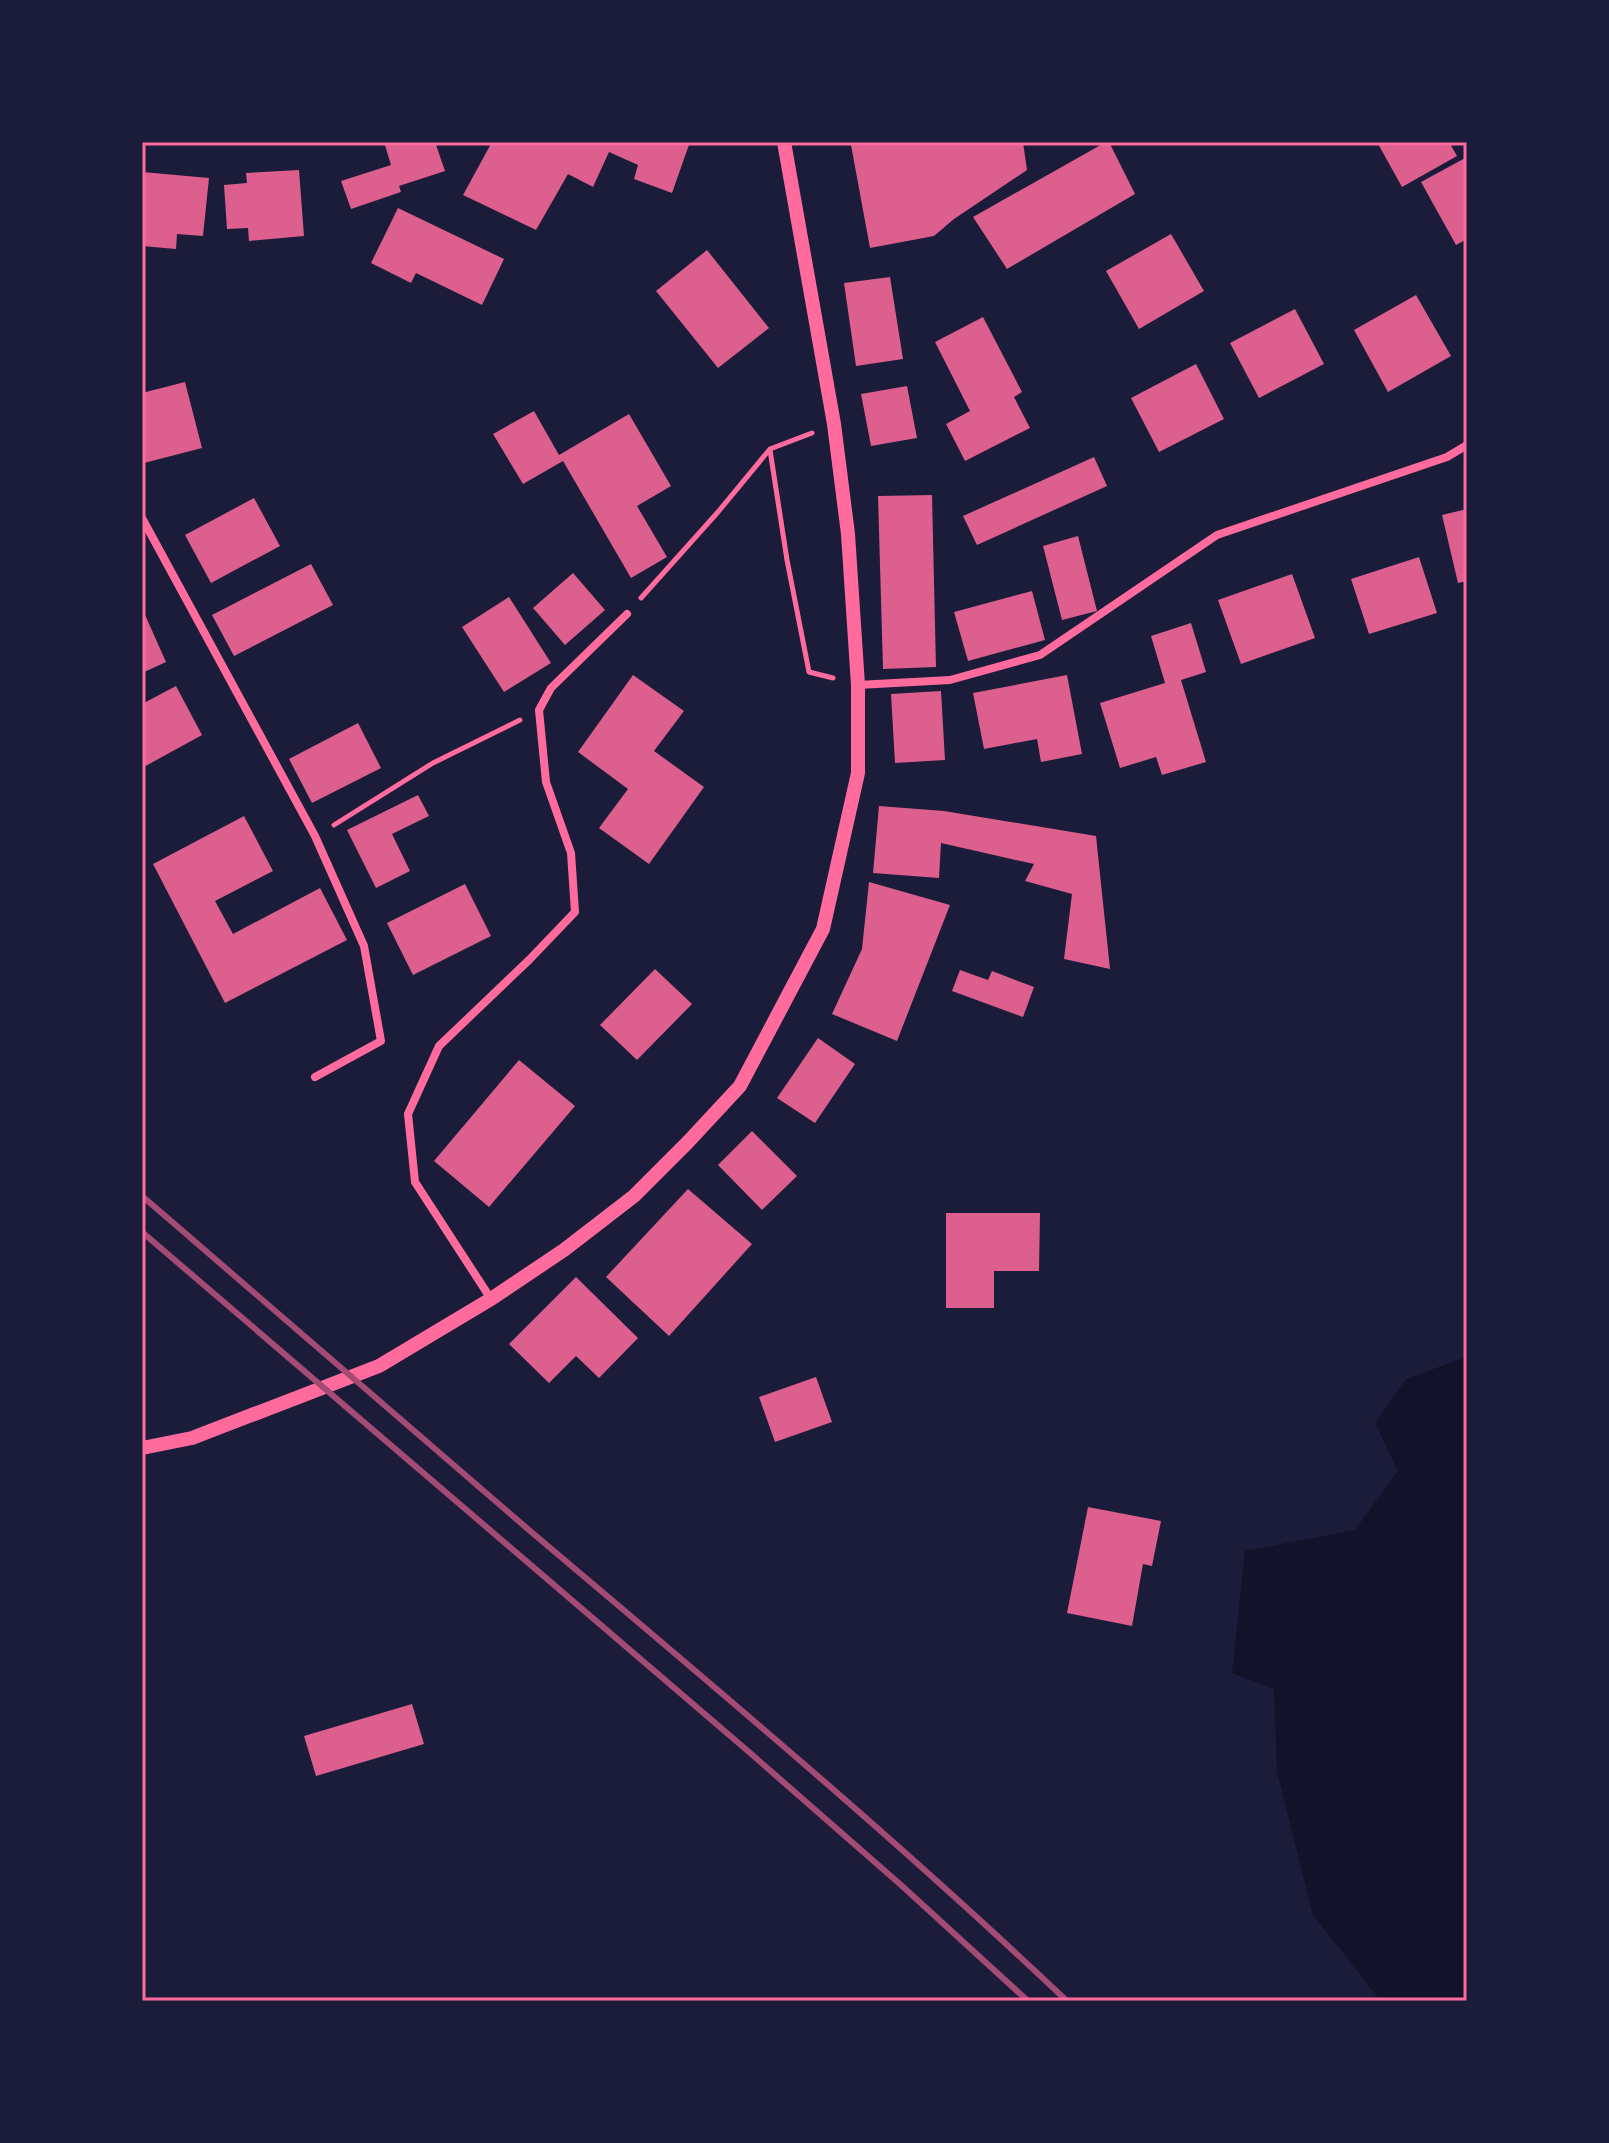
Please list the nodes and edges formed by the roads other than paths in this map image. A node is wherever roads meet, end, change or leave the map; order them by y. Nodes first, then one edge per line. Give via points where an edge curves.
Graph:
1 (784, 142) edge
2 (1467, 445) edge
3 (142, 518) edge
4 (627, 614) road end
5 (858, 685) junction
6 (315, 1077) dead end
7 (491, 1299) junction
8 (142, 1448) edge

1 - 5 street via 834,424
2 - 5 street via 1447,457 1217,535 1040,655 950,680
3 - 6 street via 315,836 364,946 381,1041
4 - 7 street via 551,688 539,710 546,782 571,853 575,912 439,1046 408,1114 415,1182
5 - 7 street via 858,773 823,929 740,1086 634,1196
7 - 8 street via 379,1366 192,1438

